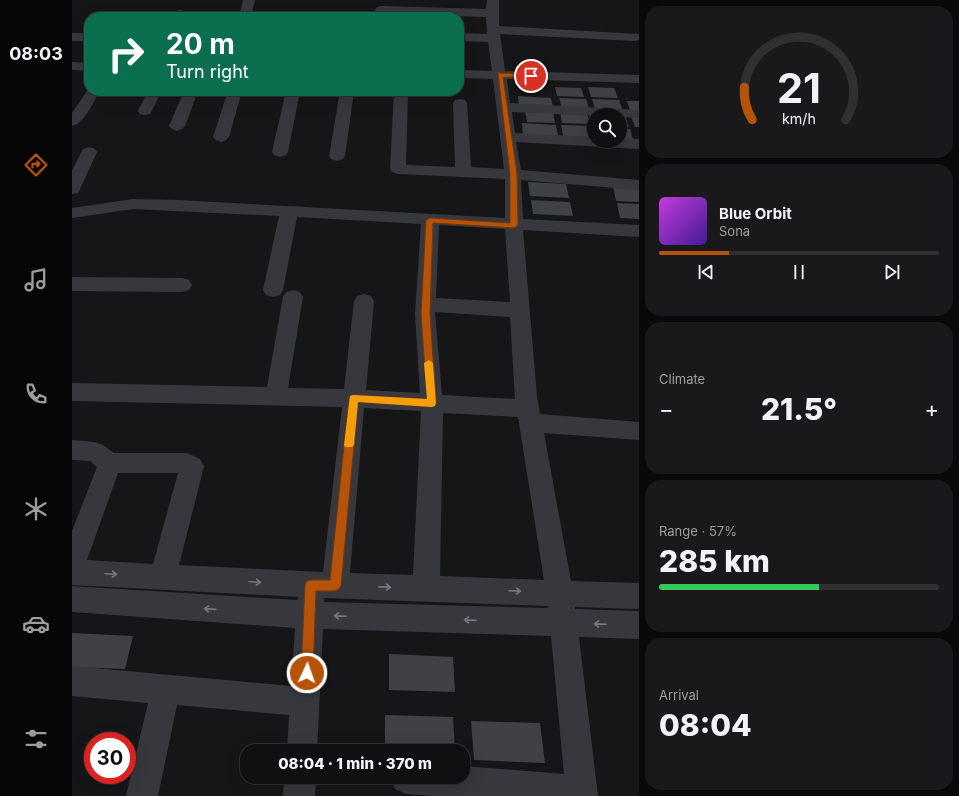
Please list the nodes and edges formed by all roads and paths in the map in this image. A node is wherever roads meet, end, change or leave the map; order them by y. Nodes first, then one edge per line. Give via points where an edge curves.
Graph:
1 (249, 0) edge
2 (381, 10) dead end
3 (246, 12) edge
4 (403, 12) edge
5 (464, 17) edge
6 (493, 20) edge
7 (464, 34) edge
8 (72, 37) edge
9 (84, 37) edge
10 (635, 37) dead end
11 (72, 66) edge
12 (84, 66) edge
13 (464, 74) edge
14 (500, 75) junction
15 (639, 79) edge
16 (90, 96) edge
17 (153, 96) edge
18 (189, 96) edge
19 (234, 96) edge
20 (291, 96) edge
21 (346, 96) edge
22 (400, 96) edge
23 (460, 103) dead end
24 (504, 107) junction
25 (146, 111) dead end
26 (639, 114) edge
27 (72, 122) edge
28 (177, 126) dead end
29 (508, 137) junction
30 (221, 138) dead end
31 (639, 144) edge
32 (89, 152) dead end
33 (280, 152) dead end
34 (337, 156) dead end
35 (463, 172) junction
36 (513, 174) junction
37 (639, 185) edge
38 (72, 189) edge
39 (290, 212) junction
40 (72, 213) edge
41 (430, 220) junction
42 (514, 225) junction
43 (566, 228) junction
44 (639, 231) edge
45 (570, 245) dead end
46 (72, 284) edge
47 (182, 285) dead end
48 (272, 290) dead end
49 (293, 297) dead end
50 (364, 301) dead end
51 (426, 304) junction
52 (520, 310) junction
53 (72, 392) edge
54 (276, 397) junction
55 (353, 398) junction
56 (432, 403) junction
57 (529, 416) junction
58 (639, 431) edge
59 (72, 450) edge
60 (110, 463) junction
61 (72, 565) edge
62 (72, 572) edge
63 (163, 577) junction
64 (323, 585) junction
65 (426, 588) junction
66 (560, 593) junction
67 (639, 596) edge
68 (72, 599) edge
69 (311, 615) junction
70 (563, 623) junction
71 (639, 625) edge
72 (72, 681) edge
73 (166, 690) junction
74 (306, 702) junction
75 (303, 744) edge
76 (300, 784) edge
77 (470, 784) edge
78 (582, 794) edge
79 (142, 796) edge
80 (299, 796) edge

1 - 3 street
2 - 4 street
5 - 6 street
6 - 7 street
6 - 10 street
6 - 14 street
8 - 9 street
11 - 12 street
13 - 14 street
14 - 15 street
14 - 24 street
16 - 27 street
17 - 25 street
18 - 28 street
19 - 30 street
20 - 33 street
21 - 34 street
22 - 35 street via 398,169
23 - 35 street
24 - 26 street
24 - 29 street
29 - 31 street
29 - 36 street
32 - 38 street
35 - 36 street
36 - 37 street
36 - 42 street
39 - 40 street via 238,200 133,204
39 - 41 street
39 - 48 street
41 - 42 street
41 - 51 street
42 - 43 street
42 - 52 street
43 - 44 street
43 - 45 street
46 - 47 street
49 - 54 street
50 - 55 street
51 - 52 street
51 - 56 street
52 - 57 street
53 - 54 street
54 - 55 street
55 - 56 street
55 - 64 street
56 - 57 street
56 - 65 street
57 - 58 street
57 - 66 street
59 - 60 street via 95,452
60 - 61 street
60 - 63 street via 187,463 192,466
62 -> 63 street
63 -> 64 street
64 -> 65 street
64 - 69 street
65 -> 66 street
66 - 67 street
66 - 70 street
69 -> 68 street
70 -> 69 street
69 - 74 street
71 -> 70 street
70 - 78 street
72 - 73 street
73 - 74 street
73 - 79 street
74 - 75 street
76 - 80 street
77 - 78 street

